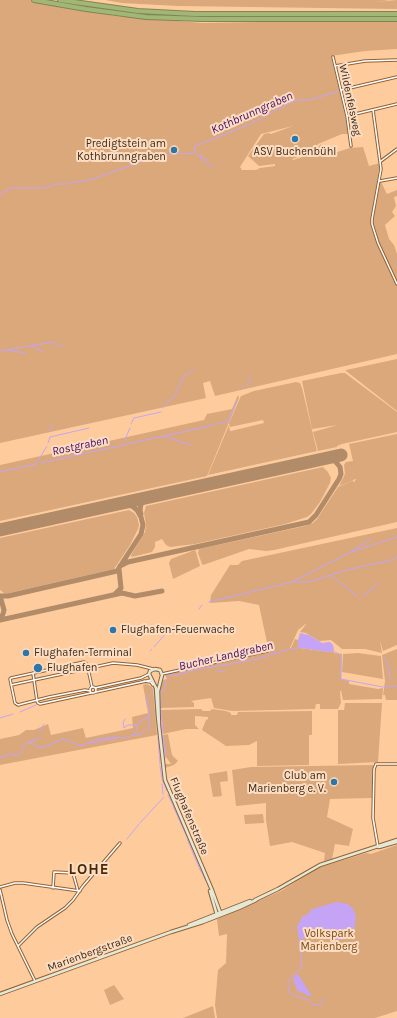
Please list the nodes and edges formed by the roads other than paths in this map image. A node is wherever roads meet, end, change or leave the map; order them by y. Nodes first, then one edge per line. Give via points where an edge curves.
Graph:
1 (34, 0) edge
2 (60, 0) edge
3 (397, 14) edge
4 (397, 19) edge
5 (333, 57) dead end
6 (397, 60) edge
7 (335, 66) junction
8 (397, 77) edge
9 (341, 90) junction
10 (397, 104) edge
11 (373, 110) junction
12 (347, 116) junction
13 (351, 146) dead end
14 (397, 149) edge
15 (381, 162) junction
16 (397, 178) edge
17 (380, 181) junction
18 (397, 284) edge
19 (267, 651) dead end
20 (63, 666) junction
21 (88, 667) junction
22 (153, 669) junction
23 (33, 673) junction
24 (64, 673) junction
25 (149, 674) junction
26 (161, 676) junction
27 (34, 680) junction
28 (152, 680) junction
29 (142, 681) junction
30 (11, 685) junction
31 (92, 687) junction
32 (95, 688) junction
33 (90, 692) junction
34 (96, 692) junction
35 (157, 692) junction
36 (37, 701) junction
37 (159, 727) junction
38 (397, 764) edge
39 (397, 841) edge
40 (120, 843) dead end
41 (378, 847) junction
42 (0, 887) edge
43 (53, 888) junction
44 (0, 890) edge
45 (79, 891) junction
46 (219, 914) junction
47 (18, 946) junction
48 (36, 981) junction
49 (0, 994) edge

1 - 4 highway via 153,17
2 - 3 highway via 138,11 196,14
5 - 7 street, Wildenfelsweg
6 - 7 street via 365,61
7 - 9 street, Wildenfelsweg
8 - 9 street
9 - 12 street, Wildenfelsweg
10 - 11 street
11 - 12 street
11 - 15 street
12 - 13 street, Wildenfelsweg
14 - 15 street
15 - 17 street
16 - 17 street
17 - 18 street via 372,219 375,236
19 - 26 street
20 - 21 street via 84,662
20 - 23 street
20 - 24 street
21 - 22 street via 113,663
21 - 24 street
21 - 31 street
22 - 25 main road
22 - 26 main road via 159,670
23 - 27 street
23 - 30 street via 11,678
24 - 27 street
25 - 28 main road, Flughafenstraße
25 - 32 street
26 - 28 main road via 158,681
26 - 37 main road, Flughafenstraße via 158,691
27 - 30 street
27 - 36 street
28 - 29 street
28 - 35 main road, Flughafenstraße
29 - 34 street
29 - 35 street via 152,683
30 - 36 street via 16,705
31 - 32 street
31 - 33 street
32 - 34 street
33 - 34 street
33 - 36 street via 85,690
33 - 36 street via 40,704
35 - 37 main road, Flughafenstraße
37 - 46 main road, Flughafenstraße via 165,782 210,886
38 - 41 street via 376,764 374,769 373,818
39 - 41 main road, Marienbergstraße
40 - 45 street
41 - 46 main road, Marienbergstraße via 320,865 256,900
42 - 43 street via 19,882
43 - 45 street
43 - 45 street via 54,872 73,873
44 - 47 street via 6,920
45 - 47 street via 68,905 37,927
46 - 48 main road, Marienbergstraße
47 - 48 street
48 - 49 main road, Marienbergstraße

